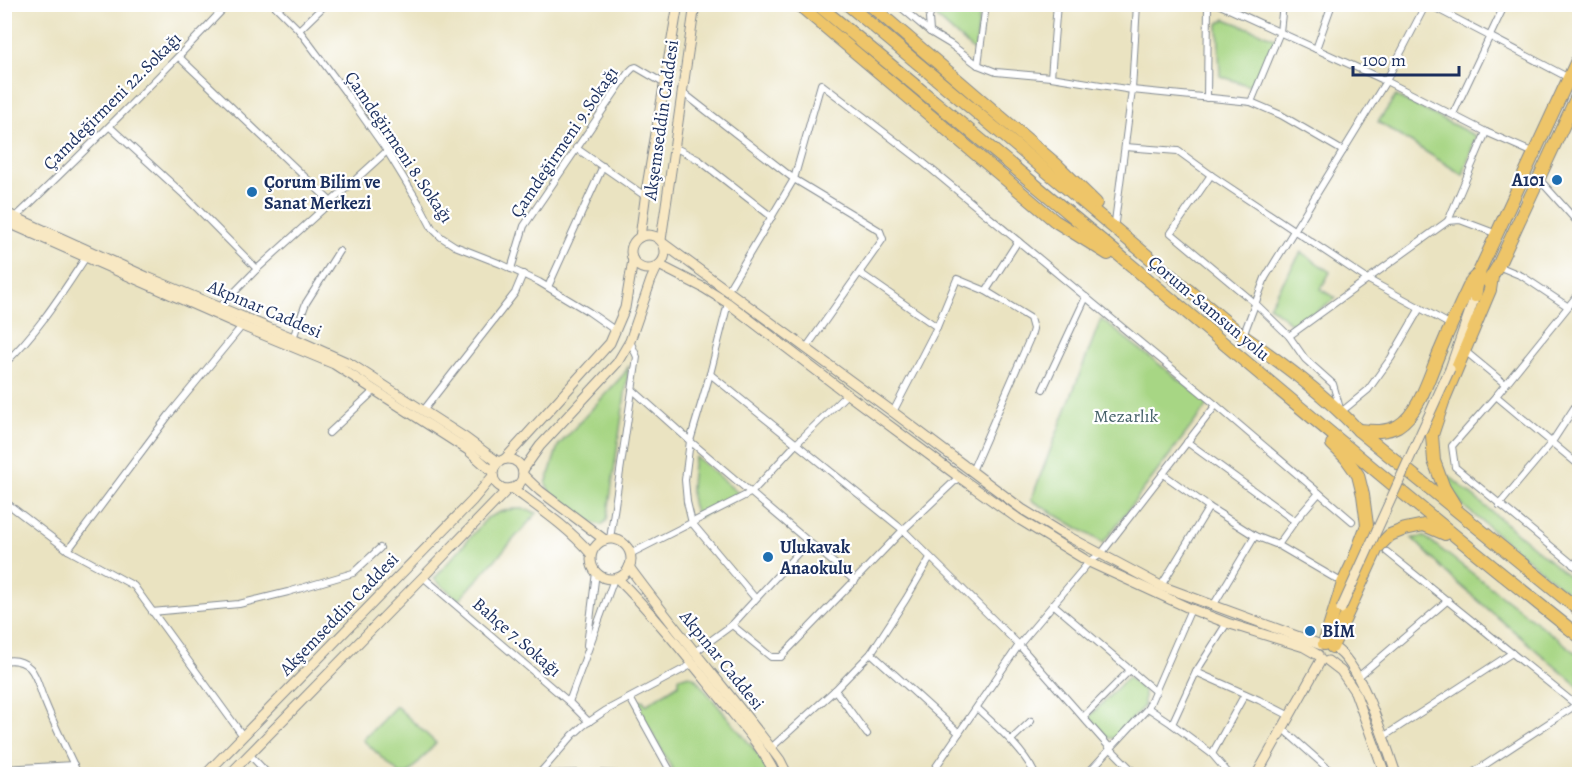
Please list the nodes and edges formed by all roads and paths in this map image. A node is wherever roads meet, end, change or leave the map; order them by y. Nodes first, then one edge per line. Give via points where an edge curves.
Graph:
1 (228, 4) edge
2 (273, 4) edge
3 (326, 4) edge
4 (678, 4) edge
5 (695, 4) edge
6 (798, 4) edge
7 (818, 4) edge
8 (847, 4) edge
9 (869, 4) edge
10 (897, 4) edge
11 (933, 4) edge
12 (986, 4) edge
13 (1058, 4) edge
14 (1137, 4) edge
15 (1208, 4) edge
16 (1218, 4) edge
17 (1283, 4) edge
18 (1332, 4) edge
19 (1427, 4) edge
20 (1505, 4) edge
21 (299, 30) junction
22 (930, 32) junction
23 (1280, 32) junction
24 (1490, 37) junction
25 (1316, 49) junction
26 (1580, 54) edge
27 (179, 57) junction
28 (978, 65) junction
29 (1051, 77) junction
30 (1569, 78) junction
31 (1386, 81) junction
32 (665, 84) junction
33 (1132, 90) junction
34 (1580, 90) edge
35 (681, 91) junction
36 (1207, 98) junction
37 (1251, 102) junction
38 (1453, 114) junction
39 (110, 127) junction
40 (1486, 132) junction
41 (674, 147) junction
42 (1125, 147) junction
43 (576, 148) junction
44 (387, 152) junction
45 (1343, 152) junction
46 (1534, 153) junction
47 (603, 166) junction
48 (1211, 175) junction
49 (794, 179) junction
50 (1539, 179) junction
51 (645, 196) junction
52 (331, 202) junction
53 (4, 212) edge
54 (16, 217) junction
55 (772, 217) junction
56 (4, 221) edge
57 (1448, 221) junction
58 (1115, 222) junction
59 (1579, 223) edge
60 (1295, 231) junction
61 (1497, 234) junction
62 (640, 237) junction
63 (1018, 241) junction
64 (662, 242) junction
65 (339, 250) dead end
66 (86, 257) junction
67 (633, 260) junction
68 (1154, 261) junction
69 (658, 266) junction
70 (511, 268) junction
71 (257, 269) junction
72 (1490, 271) junction
73 (860, 273) junction
74 (523, 274) junction
75 (1147, 278) junction
76 (1367, 279) junction
77 (548, 287) junction
78 (728, 290) junction
79 (986, 291) junction
80 (1580, 292) edge
81 (1475, 296) joint
82 (1086, 297) junction
83 (1577, 300) edge
84 (728, 303) junction
85 (1256, 304) junction
86 (1567, 306) junction
87 (219, 307) junction
88 (1420, 308) junction
89 (1451, 325) junction
90 (242, 326) junction
91 (937, 327) junction
92 (616, 331) junction
93 (1243, 336) junction
94 (1289, 336) junction
95 (293, 338) junction
96 (630, 341) junction
97 (806, 348) junction
98 (1465, 350) junction
99 (4, 364) edge
100 (710, 374) junction
101 (1505, 384) junction
102 (1043, 389) dead end
103 (375, 390) junction
104 (633, 390) junction
105 (1280, 392) junction
106 (847, 394) junction
107 (1496, 396) junction
108 (1580, 399) edge
109 (1216, 405) junction
110 (423, 411) junction
111 (893, 412) junction
112 (1341, 412) junction
113 (1358, 430) junction
114 (329, 433) dead end
115 (690, 441) junction
116 (1186, 442) junction
117 (1551, 442) junction
118 (796, 444) junction
119 (502, 460) junction
120 (1580, 466) edge
121 (972, 471) junction
122 (523, 472) junction
123 (493, 474) junction
124 (1163, 474) junction
125 (959, 477) junction
126 (510, 488) junction
127 (752, 492) junction
128 (1319, 493) junction
129 (4, 501) edge
130 (1499, 505) junction
131 (1209, 507) junction
132 (1461, 515) junction
133 (1295, 521) junction
134 (1352, 521) dead end
135 (692, 523) junction
136 (903, 530) junction
137 (1255, 536) junction
138 (608, 539) junction
139 (808, 542) junction
140 (1278, 545) junction
141 (1467, 547) junction
142 (380, 548) dead end
143 (68, 550) junction
144 (1387, 552) dead end
145 (591, 554) junction
146 (630, 554) junction
147 (1101, 554) junction
148 (930, 558) junction
149 (1580, 558) edge
150 (1089, 562) junction
151 (1573, 565) junction
152 (629, 567) junction
153 (1580, 570) edge
154 (596, 572) junction
155 (423, 577) junction
156 (616, 578) junction
157 (855, 581) junction
158 (1343, 583) junction
159 (1161, 586) junction
160 (755, 598) junction
161 (1448, 600) junction
162 (1053, 604) junction
163 (1213, 606) junction
164 (1191, 609) junction
165 (152, 612) junction
166 (1580, 612) edge
167 (1227, 623) junction
168 (732, 625) junction
169 (1580, 637) edge
170 (1019, 645) junction
171 (695, 651) junction
172 (1326, 651) junction
173 (871, 653) junction
174 (1512, 653) junction
175 (586, 654) junction
176 (4, 661) edge
177 (693, 664) junction
178 (1130, 670) junction
179 (1196, 672) junction
180 (1358, 677) junction
181 (835, 690) junction
182 (1156, 692) junction
183 (1245, 694) junction
184 (630, 698) junction
185 (569, 702) junction
186 (1578, 706) edge
187 (977, 708) junction
188 (1148, 708) junction
189 (1083, 717) junction
190 (1290, 717) junction
191 (1031, 721) dead end
192 (589, 722) junction
193 (1172, 724) junction
194 (1283, 729) junction
195 (959, 733) junction
196 (867, 734) dead end
197 (243, 736) junction
198 (1383, 737) junction
199 (1011, 740) junction
200 (771, 748) junction
201 (1111, 749) junction
202 (250, 754) junction
203 (1212, 754) junction
204 (74, 765) junction
205 (4, 769) edge
206 (544, 773) edge
207 (78, 774) edge
208 (206, 774) edge
209 (230, 774) edge
210 (268, 774) edge
211 (619, 774) edge
212 (672, 774) edge
213 (775, 774) edge
214 (787, 774) edge
215 (931, 774) edge
216 (1035, 774) edge
217 (1087, 774) edge
218 (1136, 774) edge
219 (1229, 774) edge
220 (1257, 774) edge
221 (1334, 774) edge
222 (1385, 774) edge
223 (1396, 774) edge
224 (1471, 774) edge

1 - 27 street, Çamdeğirmeni 22.Sokağı
2 - 21 street, Çamdeğirmeni 8.Sokağı
3 - 21 street
4 - 32 street, Akşemseddin Caddesi
5 - 35 street, Akşemseddin Caddesi
6 - 75 highway via 1055,221
7 - 75 highway, Çorum-Samsun yolu
8 - 68 highway, Çorum-Samsun yolu
9 - 58 highway via 1057,165
10 - 22 street
11 - 22 street
12 - 28 street
13 - 29 street
14 - 33 street
15 - 36 street
16 - 23 street
17 - 23 street
18 - 25 street
19 - 24 street
19 - 31 street
20 - 24 street
21 - 44 street, Çamdeğirmeni 8.Sokağı
22 - 28 street
23 - 25 street
23 - 37 street
24 - 30 street
24 - 38 street
25 - 31 street
26 - 30 highway
27 - 39 street, Çamdeğirmeni 22.Sokağı
27 - 52 street
28 - 29 street via 996,72
29 - 33 street
30 - 46 highway
31 - 38 street
31 - 45 street
32 - 43 street, Çamdeğirmeni 9.Sokağı via 633,68
32 - 51 street, Akşemseddin Caddesi
33 - 36 street
33 - 42 street
34 - 50 highway
35 - 41 street, Akşemseddin Caddesi
35 - 49 street
36 - 37 street
37 - 45 street
38 - 40 street
39 - 54 street, Çamdeğirmeni 22.Sokağı
39 - 71 street via 183,193
40 - 46 street
40 - 57 street
41 - 55 street via 699,160
41 - 64 street, Akşemseddin Caddesi
42 - 48 street via 1178,151
42 - 58 street
43 - 47 street
43 - 70 street, Çamdeğirmeni 9.Sokağı via 524,226
44 - 52 street
44 - 70 street, Çamdeğirmeni 8.Sokağı via 441,237
45 - 60 street
46 - 61 highway
47 - 51 street
47 - 77 street
48 - 60 street
48 - 85 street via 1171,233
49 - 55 street
49 - 63 street via 821,84
49 - 73 street via 880,231 883,240
50 - 59 street
50 - 72 highway
51 - 62 street, Akşemseddin Caddesi
52 - 71 street
53 - 54 street, Akpınar Caddesi
54 - 87 street, Akpınar Caddesi
55 - 78 street
56 - 66 street, Akpınar Caddesi
57 - 61 street via 1460,220
57 - 76 street
58 - 68 highway
60 - 76 street
60 - 85 street via 1266,278
61 - 72 highway
62 - 64 street via 653,235
62 - 67 street via 632,247
63 - 79 street
63 - 82 street
64 - 69 street via 665,255
64 - 78 street
65 - 95 street via 306,303
66 - 90 street, Akpınar Caddesi
66 - 99 street via 56,304
67 - 69 street via 644,268
67 - 92 street via 625,308
68 - 93 highway, Çorum-Samsun yolu
69 - 84 street
69 - 96 street
70 - 74 street, Çamdeğirmeni 8.Sokağı
71 - 87 street
72 - 81 highway
72 - 86 street via 1521,276
72 - 89 highway via 1472,280
72 - 98 highway via 1490,290
73 - 91 street
73 - 97 street
74 - 77 street, Çamdeğirmeni 8.Sokağı
74 - 110 street via 515,293
75 - 105 highway, Çorum-Samsun yolu
76 - 88 street
76 - 94 street
77 - 92 street, Çamdeğirmeni 8.Sokağı
78 - 97 street
79 - 91 street via 957,279
79 - 121 street via 1030,318 1033,329
80 - 83 street
81 - 172 street, bridge via 1450,369 1341,609
82 - 102 street
82 - 109 street
83 - 86 street
84 - 100 street
84 - 106 street
85 - 93 street
85 - 94 street
86 - 101 street
87 - 95 street, Akpınar Caddesi
88 - 89 street
88 - 112 street via 1368,390
89 - 113 highway via 1421,396 1405,421 1380,432
90 - 103 street, Akpınar Caddesi via 334,364
90 - 143 street via 168,415
91 - 111 street
92 - 119 street via 610,343
93 - 112 highway, Çorum-Samsun yolu
94 - 112 street via 1305,359 1333,384
95 - 110 street, Akpınar Caddesi via 351,364
96 - 104 street via 637,357
96 - 122 street via 617,363 540,446
97 - 111 street
98 - 101 street
98 - 132 highway via 1432,435 1434,461 1444,488
100 - 115 street
100 - 118 street
101 - 107 street
103 - 114 street
103 - 123 street, Akpınar Caddesi via 468,450
104 - 115 street
104 - 138 street
105 - 141 highway, Çorum-Samsun yolu
105 - 158 highway via 1358,475 1367,525
106 - 118 street
106 - 125 street
107 - 117 street
107 - 130 street via 1452,446 1455,467
108 - 117 street
109 - 116 street
109 - 128 street
110 - 119 street, Akpınar Caddesi
111 - 121 street
112 - 113 highway, Çorum-Samsun yolu
113 - 132 highway, Çorum-Samsun yolu
115 - 127 street
115 - 135 street via 686,480
116 - 124 street
116 - 133 street
117 - 120 street
117 - 130 street
118 - 127 street
118 - 136 street
119 - 122 street via 514,460
119 - 123 street
121 - 147 street via 1022,509
122 - 126 street via 521,482
122 - 138 street via 540,491
123 - 126 street via 500,486
123 - 197 street, Akşemseddin Caddesi via 472,501
124 - 131 street
124 - 147 street
125 - 136 street
125 - 150 street
126 - 145 street via 543,511
126 - 155 street, Akşemseddin Caddesi
127 - 135 street
127 - 139 street
128 - 133 street
128 - 134 street
129 - 143 street
130 - 151 street
131 - 137 street
131 - 159 street
132 - 166 highway, Çorum-Samsun yolu
133 - 140 street
135 - 146 street
135 - 160 street
136 - 148 street
136 - 157 street
137 - 140 street
137 - 163 street
138 - 145 street
138 - 146 street via 623,543
139 - 157 street
139 - 160 street
140 - 158 street
141 - 169 highway, Çorum-Samsun yolu
141 - 172 highway via 1424,525 1390,535 1377,548
142 - 165 street via 353,573 288,592 239,604
143 - 165 street via 134,586
144 - 161 street
145 - 154 street
146 - 152 street
147 - 150 street
147 - 159 street
148 - 170 street
148 - 173 street
149 - 151 street
150 - 162 street
150 - 164 street
151 - 153 street
152 - 156 street
152 - 171 street, Akpınar Caddesi
154 - 156 street via 604,578
154 - 175 street
155 - 185 street, Bahçe 7.Sokağı
155 - 202 street, Akşemseddin Caddesi
156 - 175 street
156 - 177 street, Akpınar Caddesi via 640,600
157 - 168 street via 782,657 771,657
158 - 172 highway
159 - 163 street
160 - 168 street
161 - 174 street
161 - 180 street
162 - 170 street
162 - 178 street
163 - 172 street
164 - 167 street
164 - 182 street
165 - 197 street
167 - 172 street
167 - 179 street
168 - 171 street
170 - 187 street
170 - 189 street
171 - 200 street, Akpınar Caddesi
172 - 180 street via 1340,651
172 - 190 street
172 - 222 street via 1355,692
173 - 181 street
173 - 195 street
174 - 186 street
174 - 198 street
175 - 185 street
176 - 204 street via 18,661 33,673
177 - 184 street
177 - 213 street, Akpınar Caddesi via 758,746
178 - 182 street
178 - 189 street
179 - 183 street
179 - 193 street
180 - 198 street
181 - 196 street
181 - 200 street
182 - 188 street
183 - 190 street
183 - 203 street
184 - 192 street
184 - 212 street
185 - 192 street, Bahçe 7.Sokağı
186 - 224 street
187 - 195 street
187 - 199 street
188 - 193 street
188 - 201 street
189 - 201 street
190 - 194 street
191 - 199 street
192 - 206 street via 573,735
193 - 203 street
194 - 220 street
194 - 221 street
195 - 215 street
197 - 208 street, Akşemseddin Caddesi
198 - 223 street
199 - 216 street
200 - 214 street, Akpınar Caddesi
201 - 217 street
201 - 218 street
202 - 209 street, Akşemseddin Caddesi
202 - 210 street
203 - 219 street
204 - 205 street
204 - 207 street
206 - 211 street

